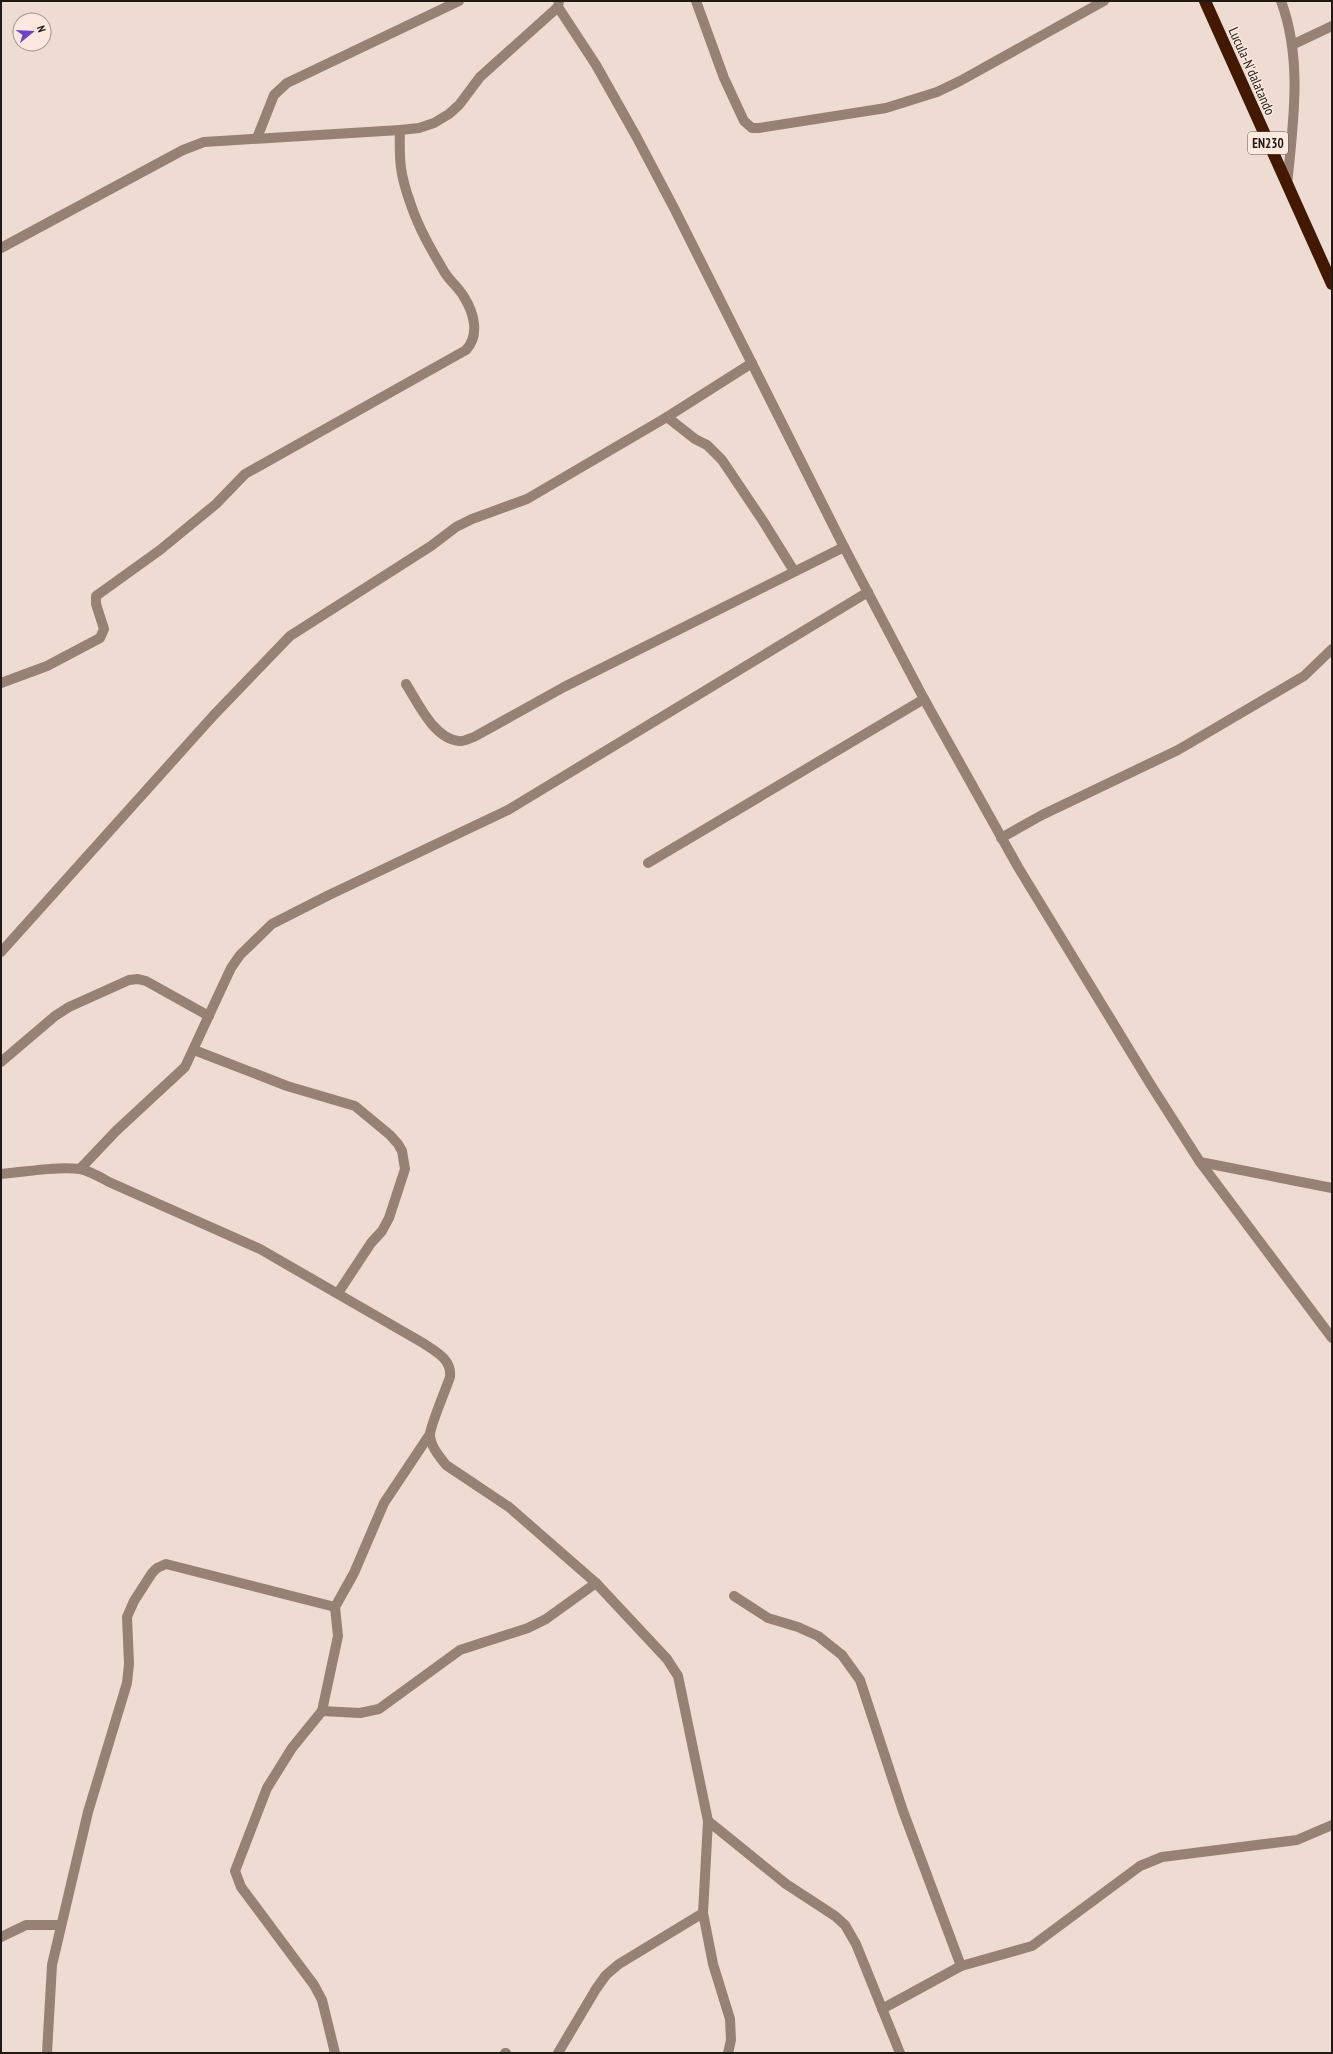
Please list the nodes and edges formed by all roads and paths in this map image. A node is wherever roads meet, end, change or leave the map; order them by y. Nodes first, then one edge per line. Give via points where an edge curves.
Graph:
1 (458, 1) edge
2 (696, 1) edge
3 (1104, 1) edge
4 (1205, 1) edge
5 (1281, 1) edge
6 (559, 4) edge
7 (1332, 26) edge
8 (1292, 45) junction
9 (400, 130) junction
10 (257, 138) junction
11 (1287, 185) junction
12 (1, 248) edge
13 (1332, 284) edge
14 (752, 363) junction
15 (667, 417) junction
16 (844, 547) junction
17 (794, 571) junction
18 (868, 592) junction
19 (1332, 649) edge
20 (1, 683) edge
21 (406, 684) dead end
22 (924, 699) junction
23 (1001, 838) junction
24 (648, 863) dead end
25 (1, 952) edge
26 (210, 1016) junction
27 (194, 1050) junction
28 (1, 1062) edge
29 (1200, 1162) junction
30 (80, 1169) junction
31 (1, 1174) edge
32 (1332, 1188) edge
33 (338, 1293) junction
34 (1332, 1338) edge
35 (430, 1434) junction
36 (596, 1583) junction
37 (734, 1596) dead end
38 (335, 1607) junction
39 (322, 1711) junction
40 (708, 1821) junction
41 (1332, 1825) edge
42 (703, 1914) junction
43 (61, 1925) junction
44 (1, 1937) edge
45 (961, 1966) junction
46 (882, 2009) junction
47 (47, 2053) edge
48 (335, 2053) edge
49 (558, 2053) edge
50 (728, 2053) edge
51 (900, 2053) edge

1 - 10 street via 287,83 274,96
2 - 3 street via 724,78 744,121 752,128 759,128 886,108 937,92
4 - 11 highway, Lucula-N'dalatando / EN230
5 - 8 street
6 - 9 street via 480,76 459,105 449,114 419,128
6 - 14 street via 636,136
7 - 8 street
8 - 11 street via 1296,95
9 - 10 street
9 - 20 street via 400,171 411,206 429,245 470,308 475,331 471,344 466,350 245,474 216,504 160,550 96,596 104,629 100,638 47,666
10 - 12 street via 204,142 182,150
11 - 13 highway, Lucula-N'dalatando / EN230
14 - 15 street
14 - 16 street
15 - 17 street via 707,445 722,460
15 - 25 street via 527,499 456,527 431,546 290,636 142,793
16 - 17 street
16 - 18 street
17 - 21 street via 564,687 474,737 459,741 445,736 433,726
18 - 22 street
18 - 26 street via 508,810 272,924 240,955 231,968
19 - 23 street via 1304,676 1178,750 1042,815
22 - 23 street
22 - 24 street
23 - 29 street via 1148,1082
26 - 27 street
26 - 28 street via 146,982 138,979 129,980 54,1016
27 - 30 street via 186,1067 116,1131
27 - 33 street via 287,1086 355,1106 398,1144 405,1159 405,1169 389,1218
29 - 32 street
29 - 34 street
30 - 31 street
30 - 33 street via 260,1248
33 - 35 street via 446,1359 451,1369 450,1377
35 - 36 street via 433,1446 446,1465 508,1506
35 - 38 street via 384,1503 354,1573
36 - 39 street via 528,1628 460,1650 379,1709 360,1713
36 - 40 street via 667,1659 678,1676
37 - 45 street via 768,1618 818,1636 842,1655 860,1680 903,1811
38 - 39 street via 337,1641
38 - 43 street via 166,1564 152,1572 127,1617 127,1683 88,1812
39 - 48 street via 292,1748 267,1788 235,1871 240,1887 314,1985 322,2000
40 - 42 street
40 - 46 street via 786,1884 845,1925 856,1944
41 - 45 street via 1297,1840 1205,1851 1152,1861 1140,1866 1032,1946
42 - 49 street via 619,1964 606,1976
42 - 50 street via 713,1964 730,2019 731,2040
43 - 44 street via 26,1925
43 - 47 street via 52,1965
45 - 46 street
46 - 51 street

